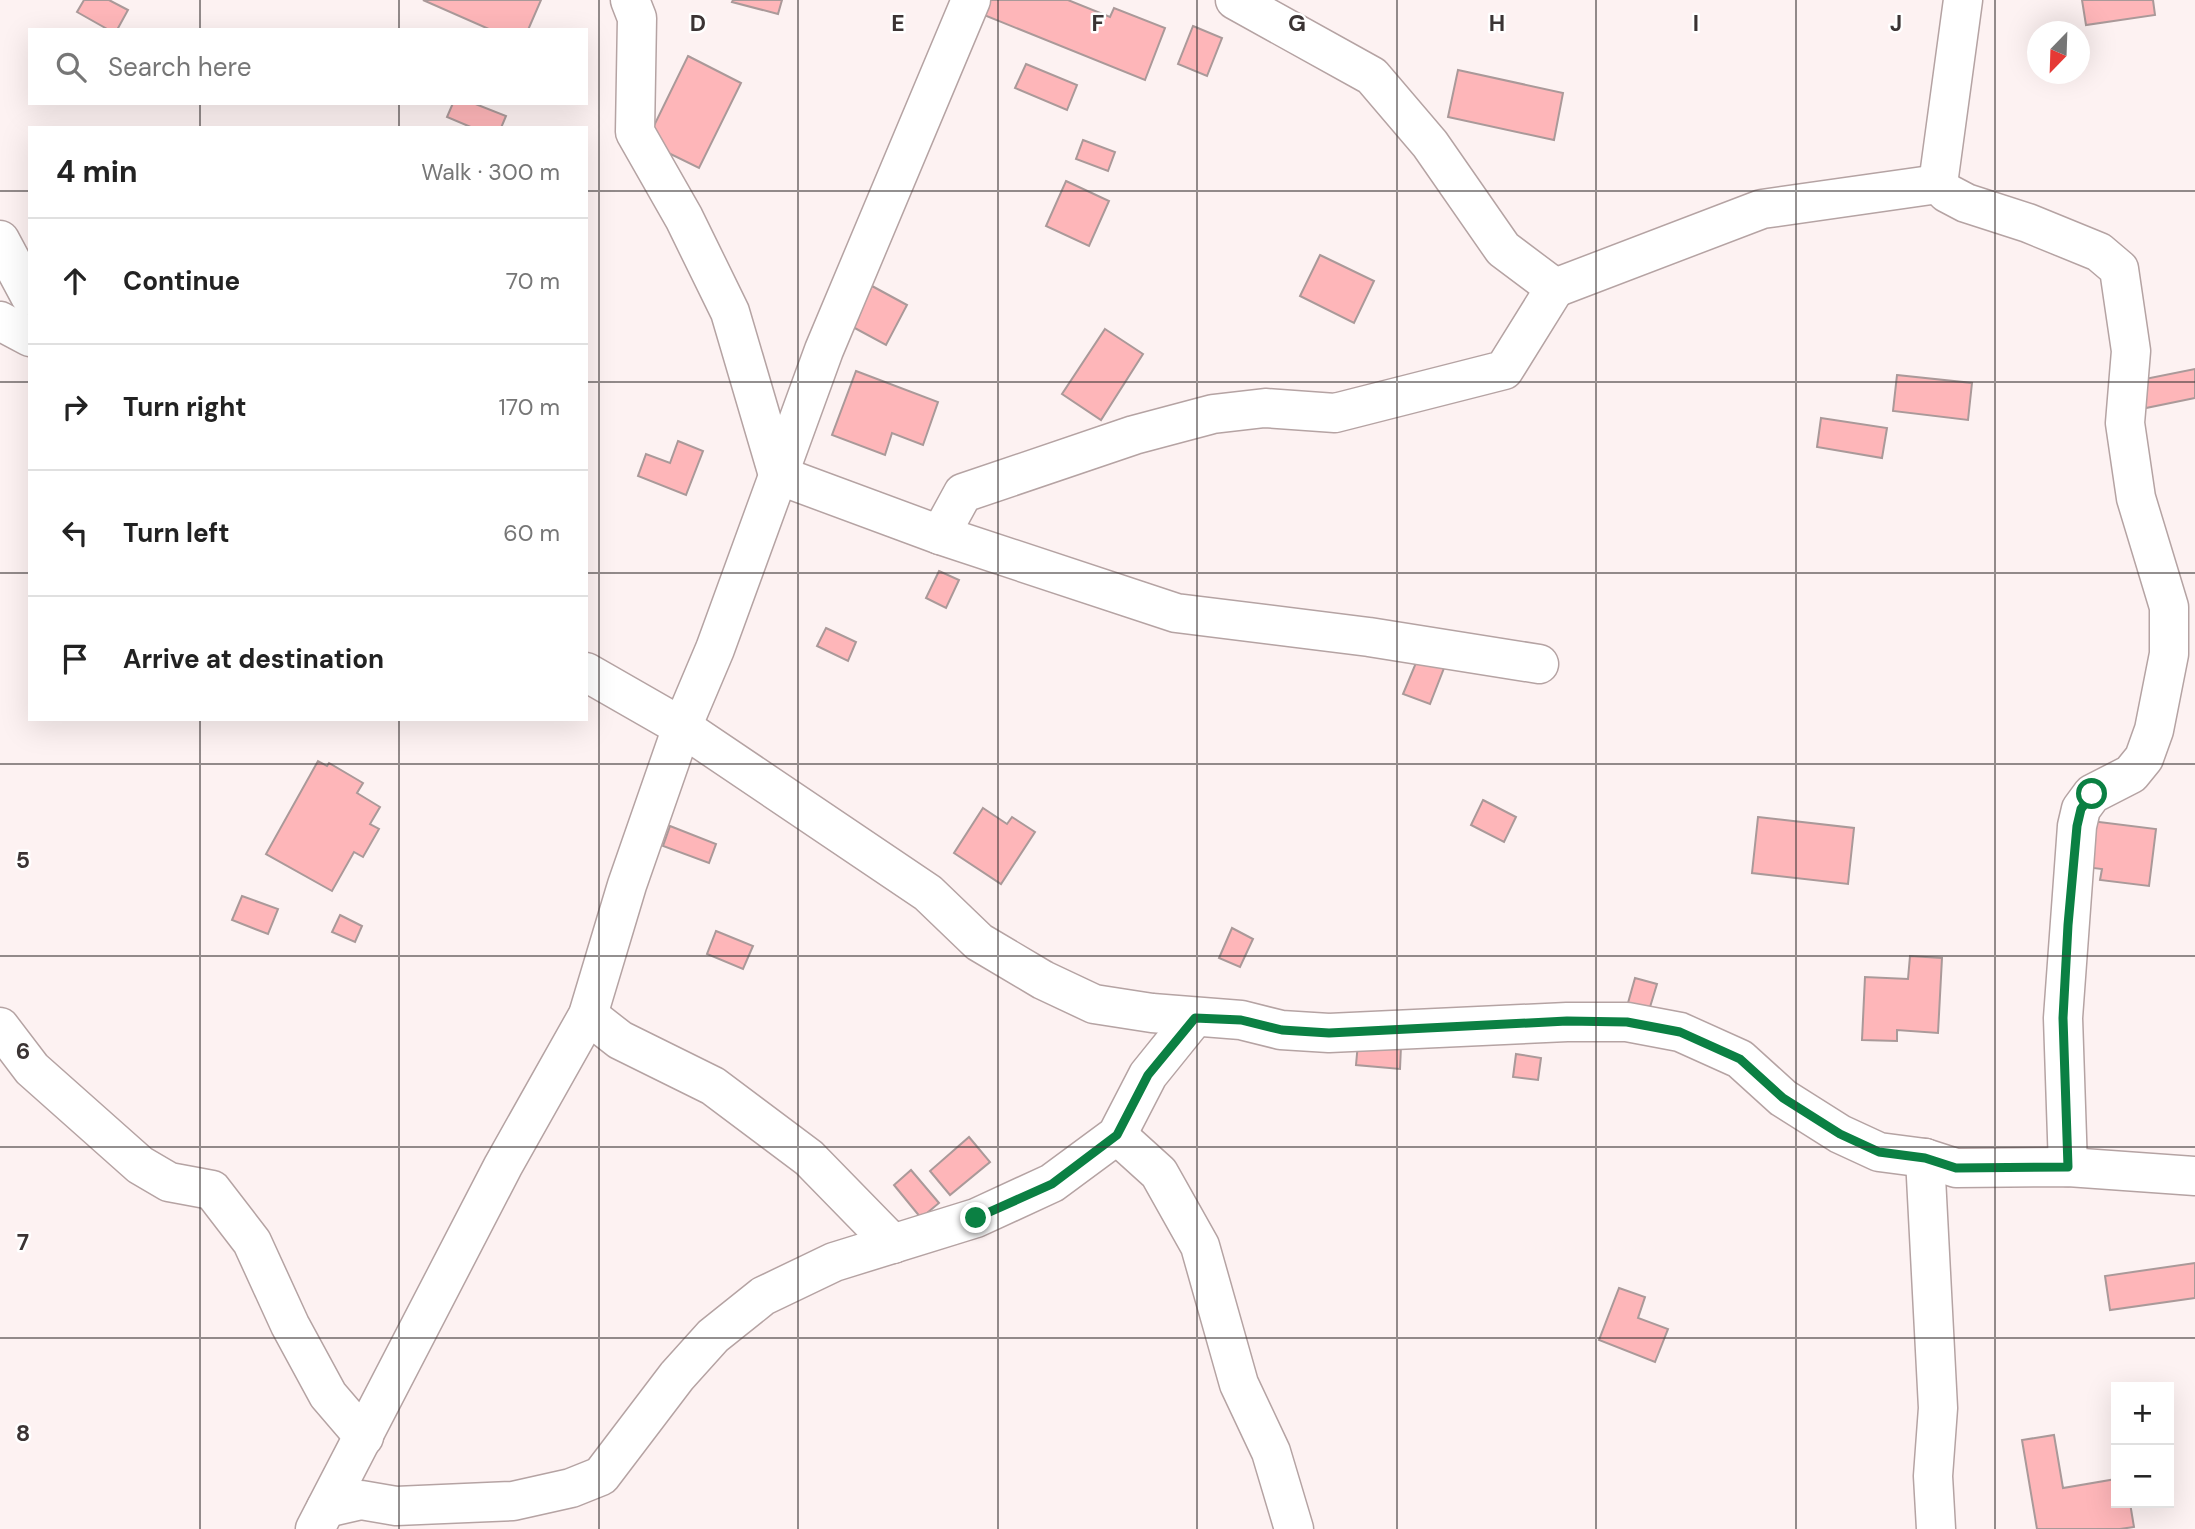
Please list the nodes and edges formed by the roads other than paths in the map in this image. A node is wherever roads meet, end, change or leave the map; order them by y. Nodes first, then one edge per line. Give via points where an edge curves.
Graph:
1 (630, 0) edge
2 (971, 0) edge
3 (1235, 0) edge
4 (1963, 0) edge
5 (1938, 184) junction
6 (0, 240) edge
7 (1555, 288) junction
8 (28, 292) edge
9 (0, 321) edge
10 (28, 336) edge
11 (778, 475) junction
12 (940, 535) junction
13 (1539, 664) dead end
14 (588, 673) edge
15 (682, 727) junction
16 (587, 1015) junction
17 (1195, 1018) junction
18 (0, 1027) edge
19 (1117, 1135) junction
20 (1925, 1158) junction
21 (2068, 1167) junction
22 (2195, 1176) edge
23 (893, 1244) junction
24 (364, 1437) junction
25 (321, 1518) edge
26 (1294, 1529) edge
27 (1936, 1529) edge

1 - 11 street via 637,18 635,132 730,312
2 - 11 street via 824,350
3 - 7 street via 1372,76 1430,144 1503,249
4 - 5 street
5 - 7 street via 1762,209
5 - 21 street via 1966,203 2099,252 2119,269 2131,351 2125,423 2136,498 2169,607 2169,654 2144,758 2132,774 2092,794 2081,809 2077,826 2063,1018
6 - 8 street
7 - 12 street via 1504,370 1335,413 1265,408 1213,414 1134,435 963,494
9 - 10 street
11 - 12 street
11 - 15 street
12 - 13 street via 1176,613
14 - 15 street
15 - 16 street
15 - 17 street via 928,893 979,942 1043,980 1094,1004
16 - 23 street via 620,1040 713,1086 809,1158
16 - 24 street via 503,1166
17 - 19 street via 1148,1075
17 - 20 street via 1329,1033 1567,1021 1627,1022 1680,1032 1740,1059 1783,1098 1840,1134 1879,1152
18 - 24 street via 32,1069 140,1165 169,1182 212,1190 252,1242 328,1395
19 - 23 street via 1052,1184 976,1218
19 - 26 street via 1158,1173 1200,1247 1239,1384 1271,1452
20 - 21 street via 1956,1168
20 - 27 street via 1938,1408 1933,1476
21 - 22 street
23 - 25 street via 834,1262 753,1304 713,1336 677,1376 601,1476 513,1501 396,1506 360,1500
24 - 25 street

